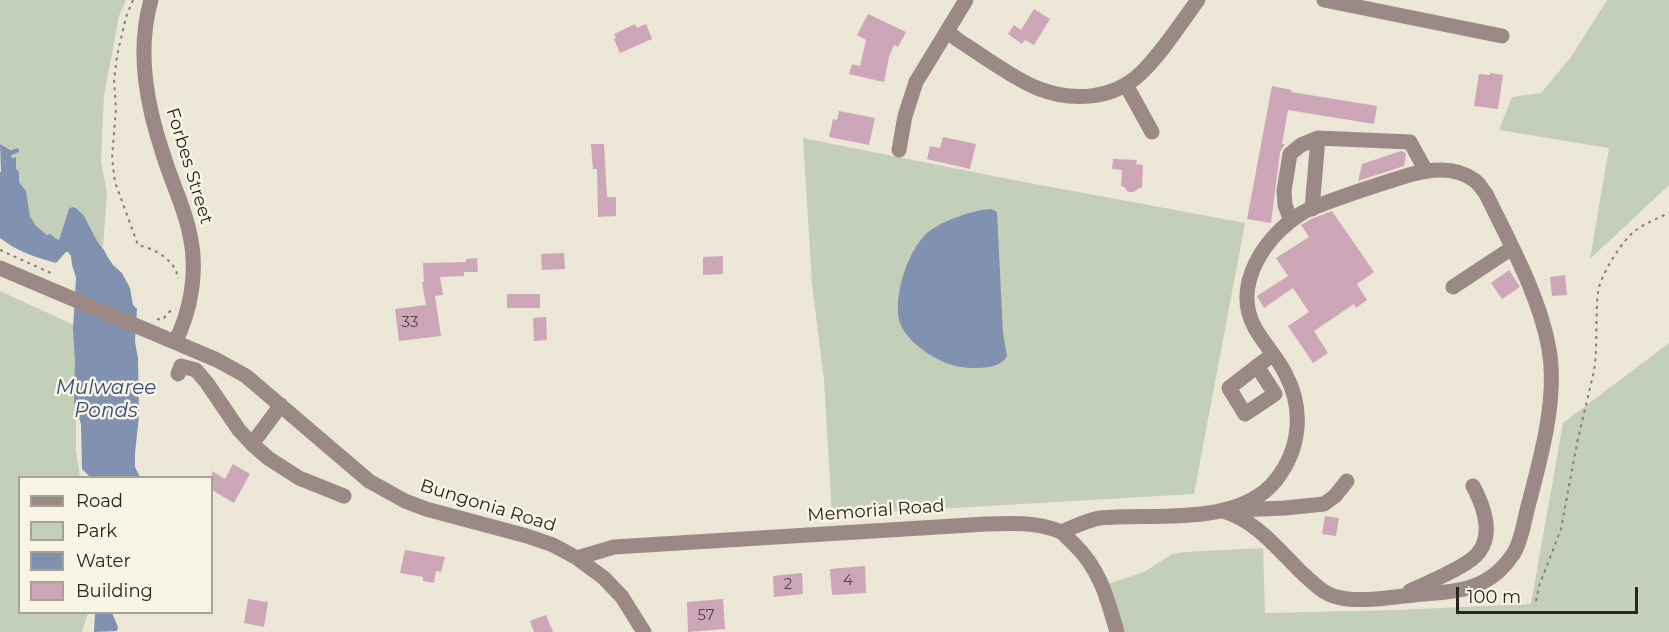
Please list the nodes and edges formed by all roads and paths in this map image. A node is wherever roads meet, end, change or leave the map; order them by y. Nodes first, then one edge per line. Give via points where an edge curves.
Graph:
1 (133, 0) edge
2 (152, 0) edge
3 (966, 0) edge
4 (1198, 0) edge
5 (1324, 0) edge
6 (947, 31) junction
7 (1502, 36) dead end
8 (1126, 85) junction
9 (1152, 132) dead end
10 (1318, 138) junction
11 (899, 150) dead end
12 (1426, 171) junction
13 (1312, 208) junction
14 (1669, 213) edge
15 (1291, 221) junction
16 (1512, 248) junction
17 (0, 250) edge
18 (11, 267) edge
19 (179, 286) dead end
20 (1453, 287) dead end
21 (173, 308) dead end
22 (151, 325) junction
23 (175, 342) junction
24 (1273, 354) junction
25 (1257, 366) dead end
26 (178, 374) dead end
27 (281, 405) junction
28 (252, 444) junction
29 (1347, 482) dead end
30 (1473, 486) dead end
31 (344, 496) dead end
32 (1223, 511) junction
33 (1061, 532) junction
34 (577, 558) junction
35 (1399, 596) junction
36 (1536, 601) dead end
37 (644, 632) edge
38 (1118, 632) edge

1 - 19 path via 114,80 115,182 138,245 164,256 177,271
2 - 23 street, Forbes Street via 144,41 144,74 150,110 193,253 190,296
3 - 6 street
4 - 8 street via 1155,59
5 - 7 street
6 - 8 street via 1035,88 1054,94 1096,96
6 - 11 street via 913,90
8 - 9 street
10 - 12 street via 1410,142
10 - 13 street
10 - 15 street via 1290,154 1284,191
12 - 13 street
12 - 16 street via 1451,171 1476,181
13 - 15 street
14 - 36 path via 1635,231 1600,282 1594,371 1561,528
15 - 24 street via 1260,254 1249,284 1249,313
16 - 20 street
16 - 35 street via 1533,296 1551,366 1550,402 1523,527 1514,552 1499,571 1484,581 1468,588
17 - 18 path
18 - 22 street, Bungonia Road
21 - 22 path
22 - 23 street, Bungonia Road
23 - 27 street, Bungonia Road via 246,376
24 - 25 street
24 - 32 street via 1293,388 1297,424 1294,449 1275,481 1261,494
26 - 28 street via 182,366 196,370
27 - 28 street
27 - 34 street, Bungonia Road via 369,481 405,501 526,536
28 - 31 street via 299,478
29 - 32 street via 1324,504
30 - 35 street via 1486,518 1479,553 1461,567
32 - 33 street via 1098,518
32 - 35 street via 1253,525 1321,590 1336,597
33 - 34 street, Memorial Road via 1038,525 986,524 614,547
33 - 38 street, Memorial Road via 1095,568
34 - 37 street, Bungonia Road via 622,597

